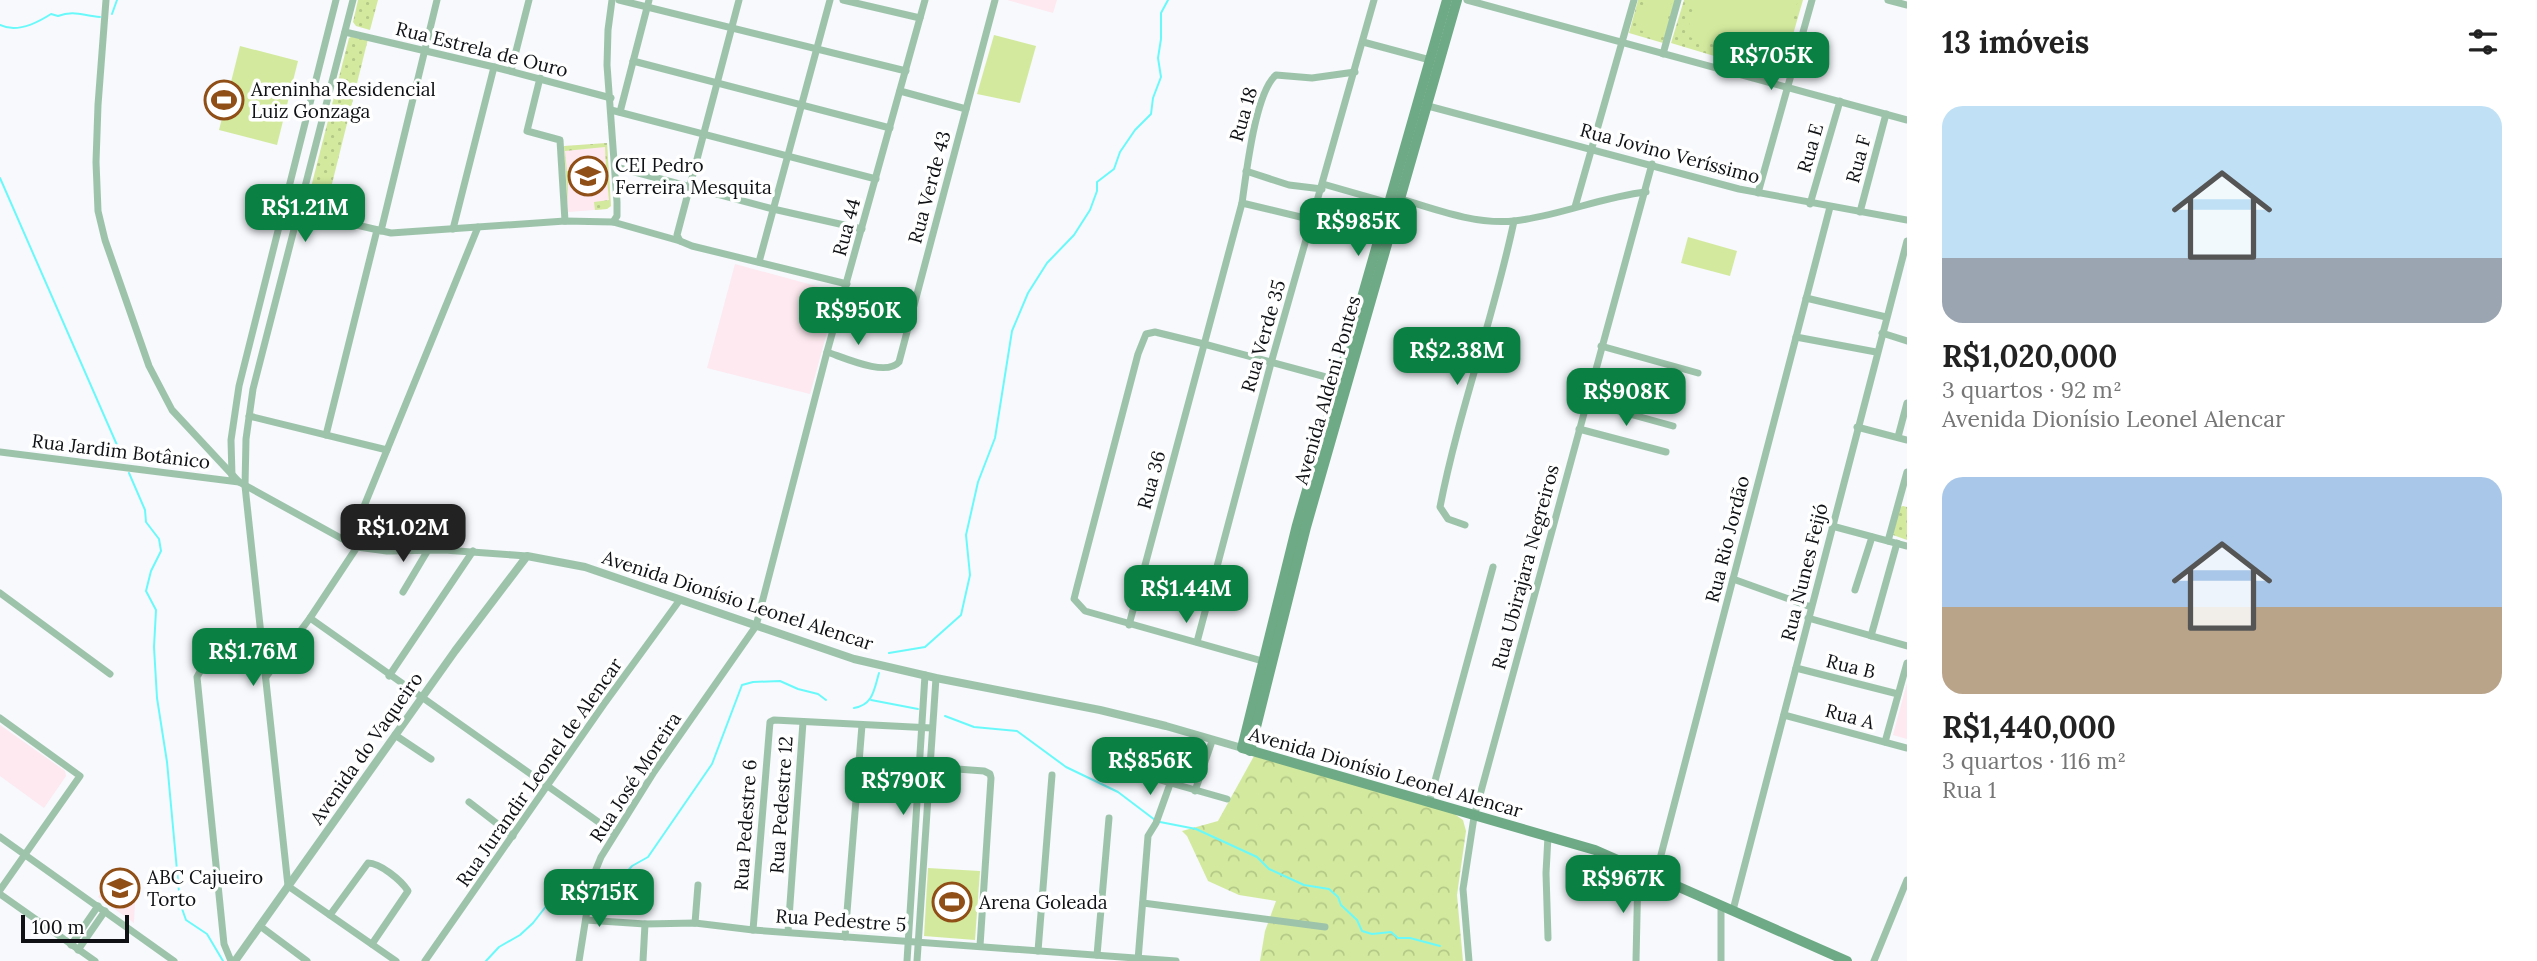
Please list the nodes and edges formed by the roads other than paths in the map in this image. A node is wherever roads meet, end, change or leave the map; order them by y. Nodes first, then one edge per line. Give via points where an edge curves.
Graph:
1 (106, 0) edge
2 (336, 0) edge
3 (353, 0) edge
4 (437, 0) edge
5 (529, 0) edge
6 (612, 0) edge
7 (620, 0) edge
8 (739, 0) edge
9 (830, 0) edge
10 (843, 0) edge
11 (925, 0) edge
12 (995, 0) edge
13 (1374, 0) edge
14 (1447, 0) edge
15 (1457, 0) edge
16 (1467, 0) edge
17 (1634, 0) edge
18 (1678, 0) edge
19 (1812, 0) edge
20 (1888, 0) edge
21 (648, 3) edge
22 (1907, 5) edge
23 (920, 18) junction
24 (732, 28) junction
25 (345, 32) junction
26 (1363, 42) junction
27 (1621, 42) junction
28 (817, 50) junction
29 (424, 51) junction
30 (1663, 54) junction
31 (1430, 60) junction
32 (633, 61) junction
33 (494, 67) junction
34 (511, 71) junction
35 (906, 71) junction
36 (1355, 72) junction
37 (540, 78) junction
38 (717, 83) junction
39 (1786, 89) junction
40 (900, 91) junction
41 (611, 98) junction
42 (1840, 101) junction
43 (802, 105) junction
44 (1428, 106) junction
45 (966, 109) junction
46 (615, 111) junction
47 (1886, 114) junction
48 (1907, 120) edge
49 (890, 128) junction
50 (703, 135) junction
51 (1590, 148) junction
52 (788, 158) junction
53 (1652, 164) junction
54 (616, 167) junction
55 (1246, 171) junction
56 (876, 179) junction
57 (689, 186) junction
58 (1323, 186) junction
59 (1646, 192) junction
60 (1758, 193) junction
61 (1395, 201) junction
62 (1242, 203) junction
63 (1810, 204) junction
64 (1575, 207) junction
65 (1830, 207) junction
66 (285, 208) junction
67 (774, 209) junction
68 (299, 211) junction
69 (1860, 212) junction
70 (1313, 220) junction
71 (1907, 220) edge
72 (565, 221) junction
73 (1514, 221) junction
74 (613, 222) junction
75 (478, 228) junction
76 (453, 229) junction
77 (862, 229) junction
78 (379, 231) junction
79 (680, 241) junction
80 (1907, 241) edge
81 (759, 262) junction
82 (847, 284) junction
83 (1806, 298) junction
84 (1886, 317) junction
85 (1882, 333) junction
86 (1796, 337) junction
87 (1907, 341) edge
88 (1204, 344) junction
89 (1601, 346) junction
90 (827, 352) junction
91 (1877, 352) junction
92 (1271, 363) junction
93 (1698, 373) dead end
94 (1337, 380) junction
95 (1586, 402) junction
96 (1907, 403) edge
97 (249, 416) junction
98 (1673, 426) dead end
99 (1857, 426) junction
100 (1579, 429) junction
101 (326, 435) junction
102 (1898, 437) junction
103 (1907, 440) edge
104 (387, 450) junction
105 (0, 452) edge
106 (1666, 452) dead end
107 (1907, 472) edge
108 (232, 476) junction
109 (242, 484) junction
110 (1903, 503) edge
111 (1465, 525) dead end
112 (1832, 526) junction
113 (1872, 537) junction
114 (1893, 542) junction
115 (353, 545) junction
116 (1907, 546) edge
117 (428, 550) junction
118 (473, 551) junction
119 (527, 556) junction
120 (1493, 567) dead end
121 (1733, 579) junction
122 (1856, 590) dead end
123 (404, 592) dead end
124 (0, 593) edge
125 (679, 601) junction
126 (1811, 607) junction
127 (310, 618) junction
128 (1808, 618) junction
129 (756, 625) junction
130 (1129, 625) junction
131 (1871, 636) junction
132 (1196, 642) junction
133 (1907, 646) edge
134 (264, 659) junction
135 (1267, 662) junction
136 (1907, 663) edge
137 (1796, 668) junction
138 (110, 674) dead end
139 (925, 675) junction
140 (389, 676) junction
141 (266, 677) junction
142 (936, 678) junction
143 (1898, 694) junction
144 (422, 697) junction
145 (1784, 715) junction
146 (0, 718) edge
147 (803, 722) junction
148 (862, 724) junction
149 (923, 727) junction
150 (932, 728) junction
151 (395, 735) junction
152 (1212, 741) junction
153 (1885, 742) junction
154 (1907, 748) edge
155 (1246, 750) junction
156 (431, 759) dead end
157 (930, 767) junction
158 (1125, 770) dead end
159 (1052, 775) dead end
160 (1170, 784) junction
161 (547, 787) junction
162 (1195, 791) junction
163 (1227, 799) dead end
164 (469, 802) dead end
165 (1429, 803) junction
166 (1474, 817) junction
167 (1109, 818) dead end
168 (614, 833) junction
169 (513, 836) junction
170 (1548, 836) junction
171 (0, 837) edge
172 (26, 855) junction
173 (1638, 870) junction
174 (1655, 878) junction
175 (1907, 880) edge
176 (698, 885) dead end
177 (288, 886) junction
178 (0, 892) edge
179 (1143, 903) junction
180 (1721, 905) junction
181 (102, 909) junction
182 (1733, 910) junction
183 (330, 915) junction
184 (586, 920) junction
185 (695, 923) junction
186 (645, 924) junction
187 (260, 926) junction
188 (1325, 927) dead end
189 (753, 930) junction
190 (788, 932) junction
191 (845, 937) junction
192 (1548, 938) dead end
193 (908, 941) junction
194 (919, 941) junction
195 (372, 944) junction
196 (980, 946) junction
197 (75, 947) junction
198 (1038, 951) junction
199 (1097, 955) junction
200 (1138, 960) edge
201 (94, 961) edge
202 (174, 961) edge
203 (233, 961) edge
204 (307, 961) edge
205 (396, 961) edge
206 (425, 961) edge
207 (579, 961) edge
208 (642, 961) edge
209 (907, 961) edge
210 (917, 961) edge
211 (1177, 961) edge
212 (1469, 961) edge
213 (1636, 961) edge
214 (1721, 961) edge
215 (1847, 961) edge
216 (1874, 961) edge

1 - 108 street, Avenida Dionísio Leonel Alencar via 96,162 97,203 105,240 160,390 172,411
2 - 66 street
3 - 25 street
4 - 29 street
5 - 34 street
6 - 41 street via 607,46
7 - 21 street
8 - 24 street
9 - 28 street
10 - 23 street
11 - 23 street, Rua 44
12 - 45 street, Rua Verde 43
13 - 26 street, Rua Verde 35
14 - 31 main road, Avenida Aldeni Pontes
15 - 44 main road, Avenida Aldeni Pontes
16 - 27 street
17 - 27 street
18 - 30 street
19 - 39 street
20 - 22 street
21 - 24 street
21 - 32 street
23 - 35 street, Rua 44
24 - 28 street
24 - 38 street
25 - 29 street, Rua Estrela de Ouro
25 - 68 street
26 - 31 street
26 - 36 street, Rua Verde 35
27 - 30 street
27 - 51 street
28 - 35 street
28 - 43 street
29 - 33 street, Rua Estrela de Ouro
29 - 78 street
30 - 39 street
31 - 61 main road, Avenida Aldeni Pontes
32 - 38 street
32 - 46 street
33 - 34 street, Rua Estrela de Ouro
33 - 76 street
34 - 37 street, Rua Estrela de Ouro
35 - 40 street, Rua 44
36 - 55 street, Rua 18 via 1272,77
36 - 58 street, Rua Verde 35
37 - 41 street, Rua Estrela de Ouro
37 - 72 street via 527,131 559,140
38 - 43 street
38 - 50 street
39 - 42 street
39 - 60 street
40 - 45 street
40 - 49 street, Rua 44
41 - 46 street
42 - 47 street
42 - 63 street, Rua E
43 - 49 street
43 - 52 street
44 - 51 street, Rua Jovino Veríssimo
44 - 61 main road, Avenida Aldeni Pontes
45 - 90 street, Rua Verde 43 via 901,358 893,368 882,369
46 - 50 street
46 - 54 street
47 - 48 street
47 - 69 street, Rua F
49 - 56 street, Rua 44
50 - 52 street
50 - 57 street
51 - 53 street, Rua Jovino Veríssimo
51 - 64 street
52 - 56 street
52 - 67 street
53 - 59 street, Rua Ubirajara Negreiros
53 - 60 street, Rua Jovino Veríssimo
54 - 57 street
54 - 74 street via 617,213
55 - 58 street via 1289,186
55 - 62 street, Rua 18
56 - 77 street, Rua 44
57 - 67 street
57 - 79 street via 677,235
58 - 61 street
58 - 70 street, Rua Verde 35
59 - 64 street
59 - 89 street, Rua Ubirajara Negreiros
60 - 63 street, Rua Jovino Veríssimo
61 - 73 street via 1480,219
61 - 94 main road, Avenida Aldeni Pontes
61 - 135 main road, Avenida Aldeni Pontes
62 - 70 street
62 - 88 street, Rua 18
63 - 65 street, Rua Jovino Veríssimo
64 - 73 street
65 - 69 street, Rua Jovino Veríssimo
65 - 83 street, Rua Rio Jordão
66 - 68 street
66 - 108 street via 240,386 231,440
67 - 77 street
67 - 81 street
68 - 78 street
68 - 97 street
69 - 71 street, Rua Jovino Veríssimo
70 - 92 street, Rua Verde 35
72 - 74 street
72 - 75 street
73 - 111 street via 1440,507 1448,519
74 - 79 street
75 - 76 street
75 - 104 street
76 - 78 street
77 - 82 street, Rua 44
78 - 101 street
79 - 81 street
80 - 84 street, Rua Nunes Feijó
81 - 82 street
82 - 90 street, Rua 44
83 - 84 street
83 - 86 street, Rua Rio Jordão
84 - 85 street, Rua Nunes Feijó
85 - 87 street
85 - 91 street, Rua Nunes Feijó
86 - 91 street
86 - 121 street, Rua Rio Jordão
88 - 92 street
88 - 130 street, Rua 36
88 - 130 street via 1146,334 1131,380 1074,600 1094,615
89 - 93 street
89 - 95 street, Rua Ubirajara Negreiros
90 - 129 street, Rua 44
91 - 99 street, Rua Nunes Feijó
92 - 94 street
92 - 132 street, Rua Verde 35
94 - 135 main road, Avenida Aldeni Pontes via 1297,525
95 - 98 street
95 - 100 street, Rua Ubirajara Negreiros
96 - 102 street
97 - 101 street
97 - 109 street
99 - 102 street
99 - 112 street, Rua Nunes Feijó
100 - 106 street
100 - 166 street, Rua Ubirajara Negreiros
101 - 104 street
102 - 103 street
104 - 115 street
105 - 109 street, Rua Jardim Botânico
107 - 110 street
108 - 109 street, Avenida Dionísio Leonel Alencar
109 - 115 street, Avenida Dionísio Leonel Alencar
109 - 134 street
110 - 114 street
112 - 113 street
112 - 126 street, Rua Nunes Feijó
113 - 114 street
113 - 122 street
114 - 116 street
114 - 131 street
115 - 117 street, Avenida Dionísio Leonel Alencar via 387,551
115 - 127 street
117 - 118 street, Avenida Dionísio Leonel Alencar
117 - 123 street
118 - 119 street, Avenida Dionísio Leonel Alencar
118 - 140 street
119 - 125 street, Avenida Dionísio Leonel Alencar via 571,563
119 - 144 street, Avenida do Vaqueiro
120 - 165 street
121 - 126 street
121 - 174 street, Rua Rio Jordão
124 - 138 street
125 - 129 street, Avenida Dionísio Leonel Alencar
125 - 161 street, Rua Jurandir Leonel de Alencar
126 - 128 street, Rua Nunes Feijó
127 - 140 street
127 - 141 street
128 - 131 street
128 - 137 street, Rua Nunes Feijó
129 - 139 street, Avenida Dionísio Leonel Alencar via 853,659
129 - 168 street, Rua José Moreira
130 - 132 street
131 - 133 street
132 - 135 street
134 - 141 street
134 - 203 street via 202,668 197,677 224,944
135 - 155 main road, Avenida Aldeni Pontes
136 - 143 street
137 - 143 street, Rua B
137 - 145 street, Rua Nunes Feijó
139 - 142 street, Avenida Dionísio Leonel Alencar
139 - 149 street
140 - 144 street
141 - 177 street
142 - 150 street
142 - 152 street, Avenida Dionísio Leonel Alencar via 1100,710
143 - 153 street
144 - 151 street, Avenida do Vaqueiro
144 - 161 street
145 - 153 street, Rua A
145 - 182 street, Rua Nunes Feijó
146 - 172 street via 80,776
147 - 148 street
147 - 189 street, Rua Pedestre 6 via 774,720 769,724
147 - 190 street, Rua Pedestre 12
148 - 149 street
148 - 191 street
149 - 150 street
149 - 193 street
150 - 157 street
151 - 156 street
151 - 177 street, Avenida do Vaqueiro
152 - 155 street, Avenida Dionísio Leonel Alencar
152 - 162 street
153 - 154 street, Rua A
155 - 165 main road, Avenida Dionísio Leonel Alencar
157 - 194 street
157 - 196 street via 990,774
158 - 160 street
159 - 198 street
160 - 162 street
160 - 179 street via 1148,836
161 - 168 street
161 - 169 street, Rua Jurandir Leonel de Alencar
162 - 163 street
164 - 169 street
165 - 166 main road, Avenida Dionísio Leonel Alencar
166 - 170 main road, Avenida Dionísio Leonel Alencar
166 - 212 street, Rua Ubirajara Negreiros via 1463,889
167 - 199 street
168 - 184 street, Rua José Moreira via 596,866
169 - 206 street, Rua Jurandir Leonel de Alencar
170 - 173 main road, Avenida Dionísio Leonel Alencar via 1595,850
170 - 192 street
171 - 172 street
172 - 178 street
172 - 181 street
173 - 174 main road, Avenida Dionísio Leonel Alencar
173 - 213 street
174 - 180 main road, Avenida Dionísio Leonel Alencar
175 - 216 street
176 - 185 street
177 - 183 street
177 - 187 street, Avenida do Vaqueiro
178 - 197 street
179 - 188 street
179 - 200 street
180 - 182 main road, Avenida Dionísio Leonel Alencar
180 - 214 street
181 - 197 street
181 - 202 street
182 - 215 main road, Avenida Dionísio Leonel Alencar
183 - 195 street
183 - 195 street via 368,863 405,885 407,893
184 - 186 street, Rua Pedestre 5
184 - 207 street, Rua José Moreira
185 - 186 street, Rua Pedestre 5
185 - 189 street, Rua Pedestre 5
186 - 208 street
187 - 203 street, Avenida do Vaqueiro
187 - 204 street
189 - 190 street, Rua Pedestre 5
190 - 191 street, Rua Pedestre 5
191 - 193 street, Rua Pedestre 5
193 - 194 street, Rua Pedestre 5
193 - 209 street
194 - 196 street, Rua Pedestre 5
194 - 210 street
195 - 205 street
196 - 198 street, Rua Pedestre 5
197 - 201 street
198 - 199 street, Rua Pedestre 5
199 - 200 street, Rua Pedestre 5
200 - 211 street, Rua Pedestre 5

